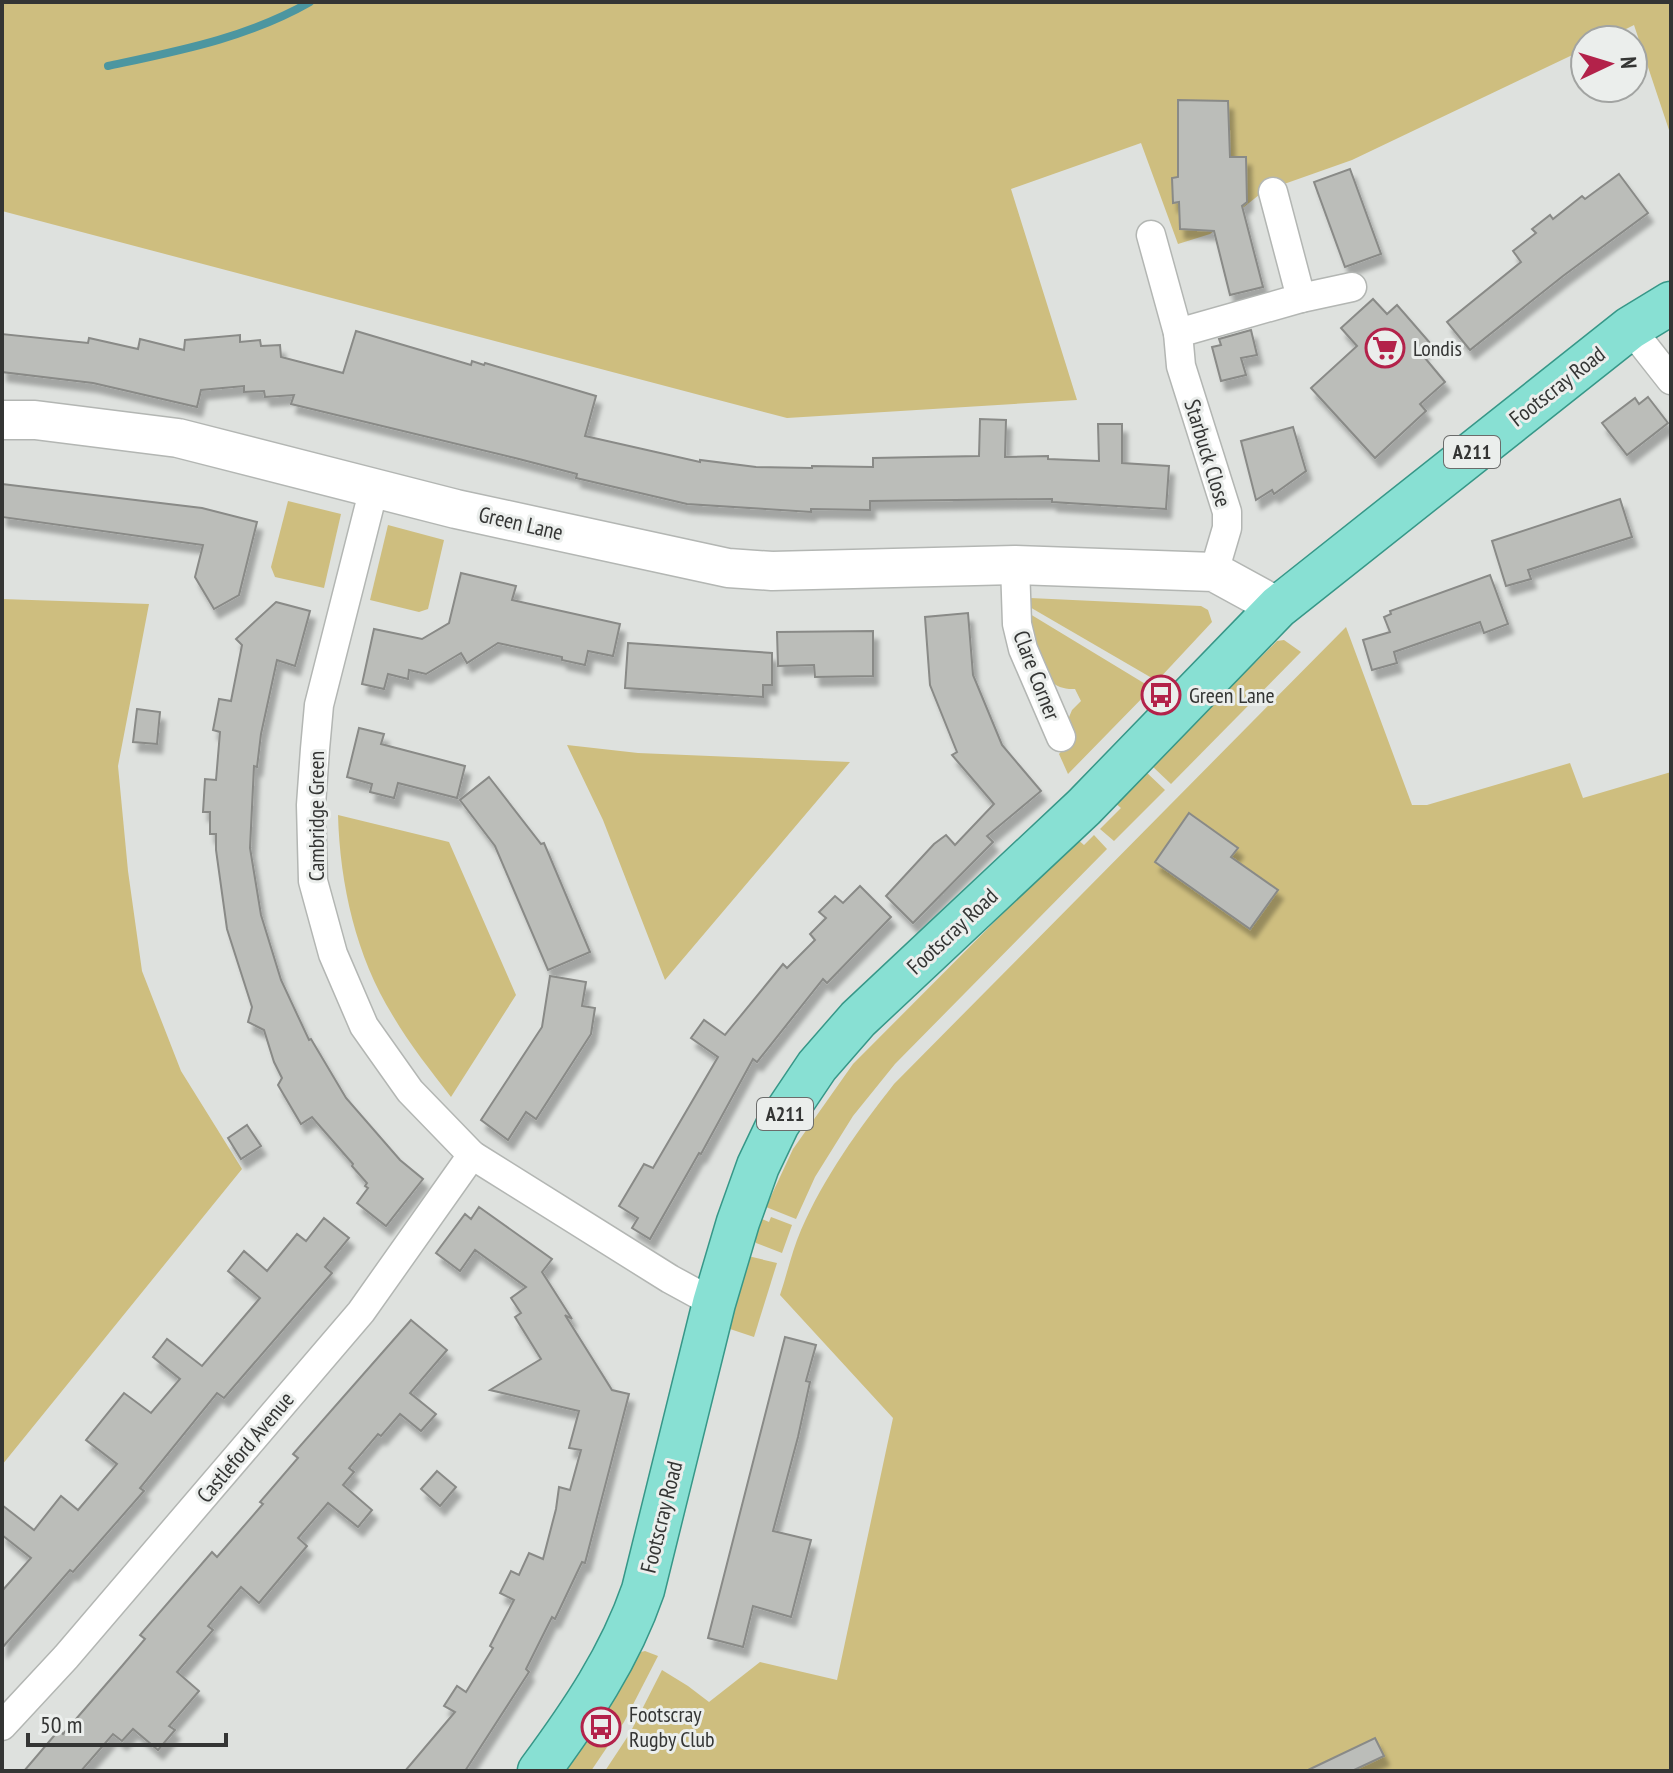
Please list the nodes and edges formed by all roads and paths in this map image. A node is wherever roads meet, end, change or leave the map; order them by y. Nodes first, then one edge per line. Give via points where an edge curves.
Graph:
1 (1273, 192) dead end
2 (1151, 235) dead end
3 (1352, 287) dead end
4 (1301, 298) junction
5 (1671, 303) edge
6 (1630, 328) junction
7 (1178, 333) junction
8 (1671, 380) edge
9 (2, 420) edge
10 (374, 488) junction
11 (1015, 565) junction
12 (1214, 572) junction
13 (1278, 607) junction
14 (1061, 737) dead end
15 (472, 1155) junction
16 (714, 1303) junction
17 (2, 1726) edge
18 (539, 1771) edge

1 - 4 street
2 - 7 street, Starbuck Close
3 - 4 street
4 - 7 street
5 - 6 main road, Footscray Road / A211
6 - 8 street
6 - 13 main road, Footscray Road / A211
7 - 12 street, Starbuck Close via 1181,366 1227,512
9 - 10 main road, Green Lane via 178,438
10 - 11 main road, Green Lane via 728,568
10 - 15 street, Cambridge Green via 319,705 311,805 313,881 333,954 364,1026 410,1091
11 - 12 main road, Green Lane
11 - 14 street, Clare Corner via 1023,649
12 - 13 main road, Green Lane
13 - 16 main road, Footscray Road / A211 via 1084,807 858,1019 817,1066 778,1124 758,1166
15 - 16 street, Cambridge Green
15 - 17 street, Castleford Avenue via 361,1312
16 - 18 main road, Footscray Road / A211 via 630,1627 602,1680

